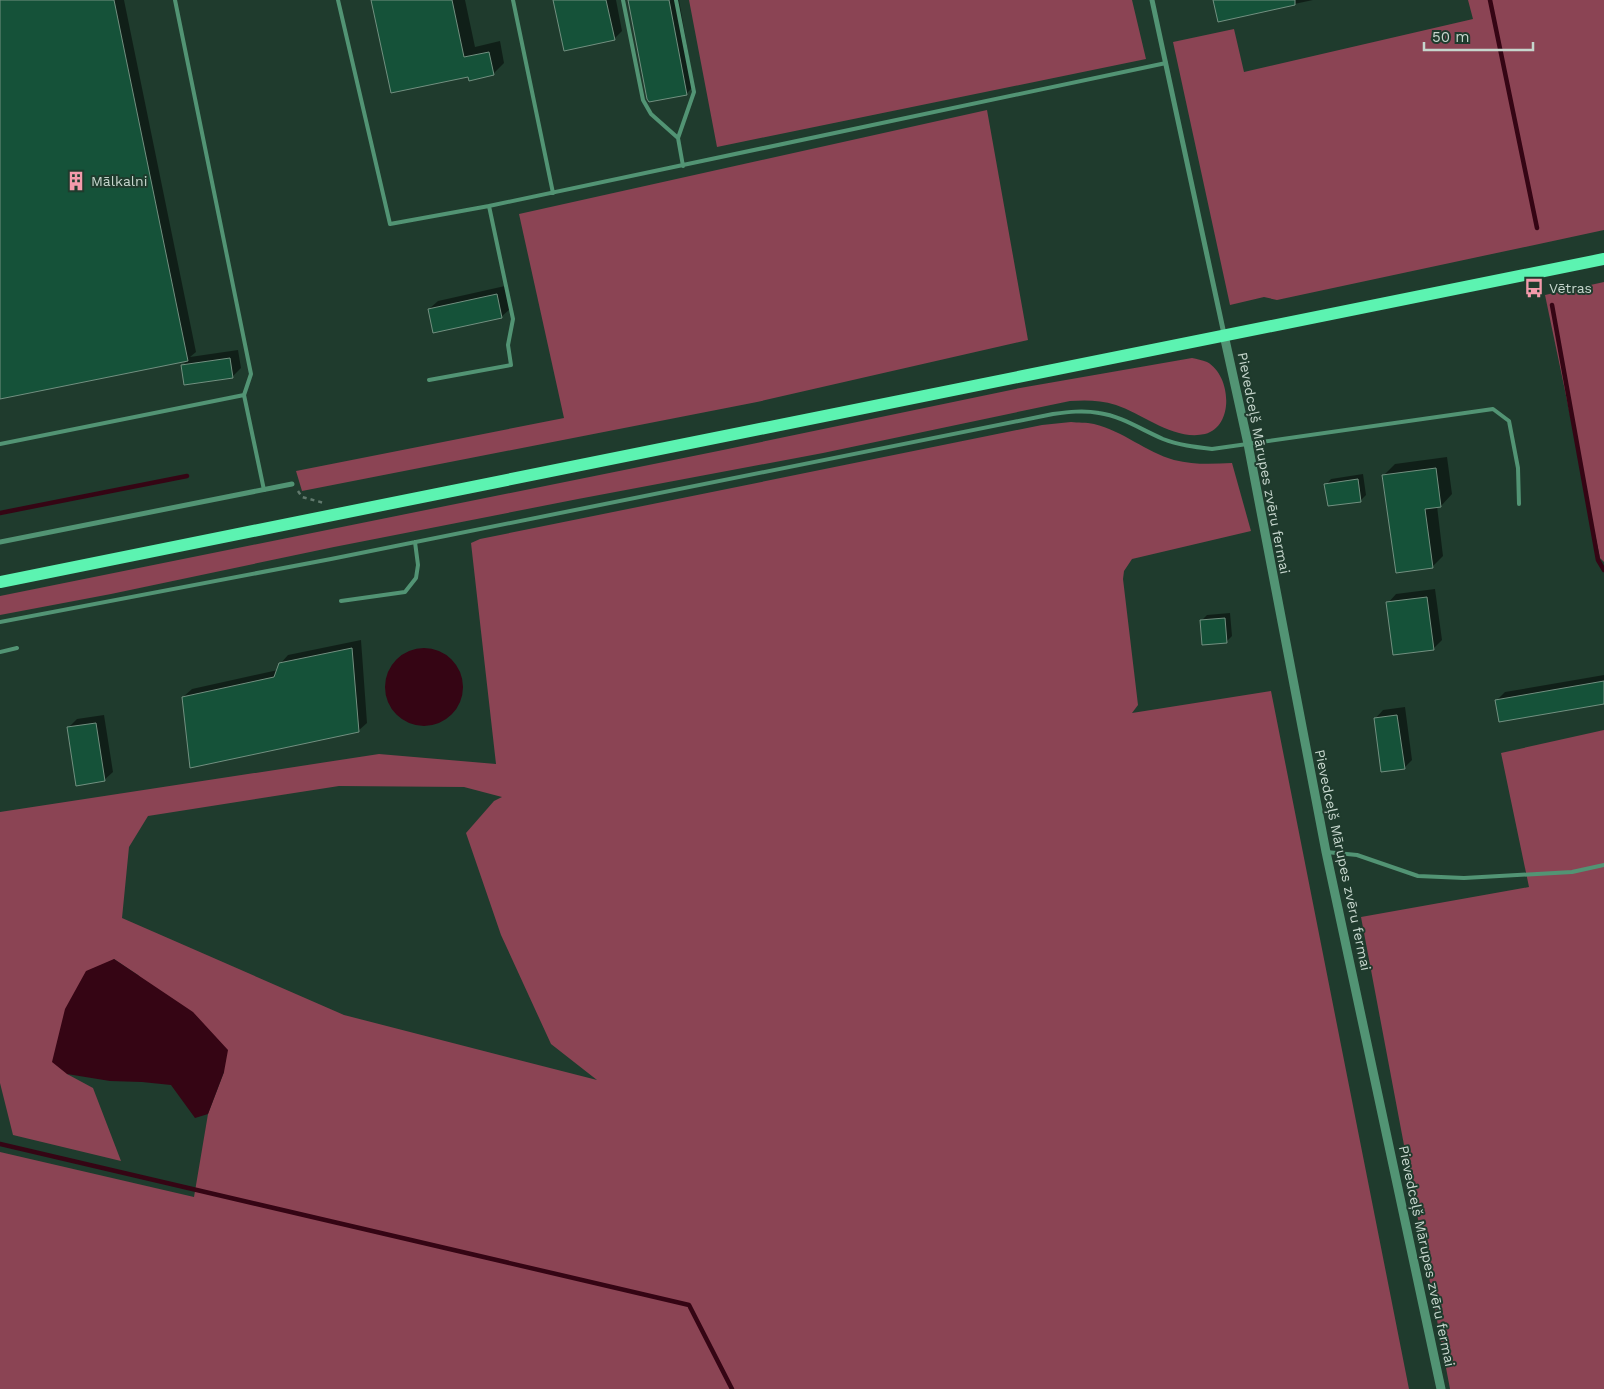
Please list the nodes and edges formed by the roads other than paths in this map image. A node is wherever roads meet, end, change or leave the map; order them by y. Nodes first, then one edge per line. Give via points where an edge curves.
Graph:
1 (175, 0) edge
2 (338, 0) edge
3 (513, 0) edge
4 (623, 0) edge
5 (676, 0) edge
6 (1152, 0) edge
7 (1166, 63) junction
8 (678, 138) junction
9 (683, 166) junction
10 (553, 193) junction
11 (489, 206) junction
12 (1604, 259) edge
13 (1224, 335) junction
14 (429, 380) dead end
15 (244, 395) junction
16 (0, 444) edge
17 (1248, 444) junction
18 (292, 484) road end
19 (264, 490) junction
20 (1519, 504) dead end
21 (0, 542) edge
22 (415, 542) junction
23 (0, 582) edge
24 (341, 601) dead end
25 (0, 622) edge
26 (17, 648) dead end
27 (0, 652) edge
28 (1326, 852) junction
29 (1604, 865) edge
30 (1441, 1389) edge

1 - 15 lane via 251,374
2 - 11 lane via 390,224
3 - 10 lane
4 - 8 lane via 643,100 651,114
5 - 8 lane via 694,92
6 - 7 street
7 - 9 lane
7 - 13 street
8 - 9 lane
9 - 10 lane
10 - 11 lane
11 - 14 lane via 514,319 508,345 511,365
12 - 13 main road
13 - 17 street, Pievedceļš Mārupes zvēru fermai
13 - 23 main road
15 - 16 lane
15 - 19 lane
17 - 20 lane via 1493,410 1509,421 1518,468
17 - 22 lane via 1212,449 1188,446 1100,413 1053,414
17 - 28 street, Pievedceļš Mārupes zvēru fermai
18 - 19 street
19 - 21 street
22 - 24 lane via 416,578 405,592
22 - 25 lane
26 - 27 lane
28 - 29 lane via 1357,855 1418,876 1464,878 1572,872
28 - 30 street, Pievedceļš Mārupes zvēru fermai

